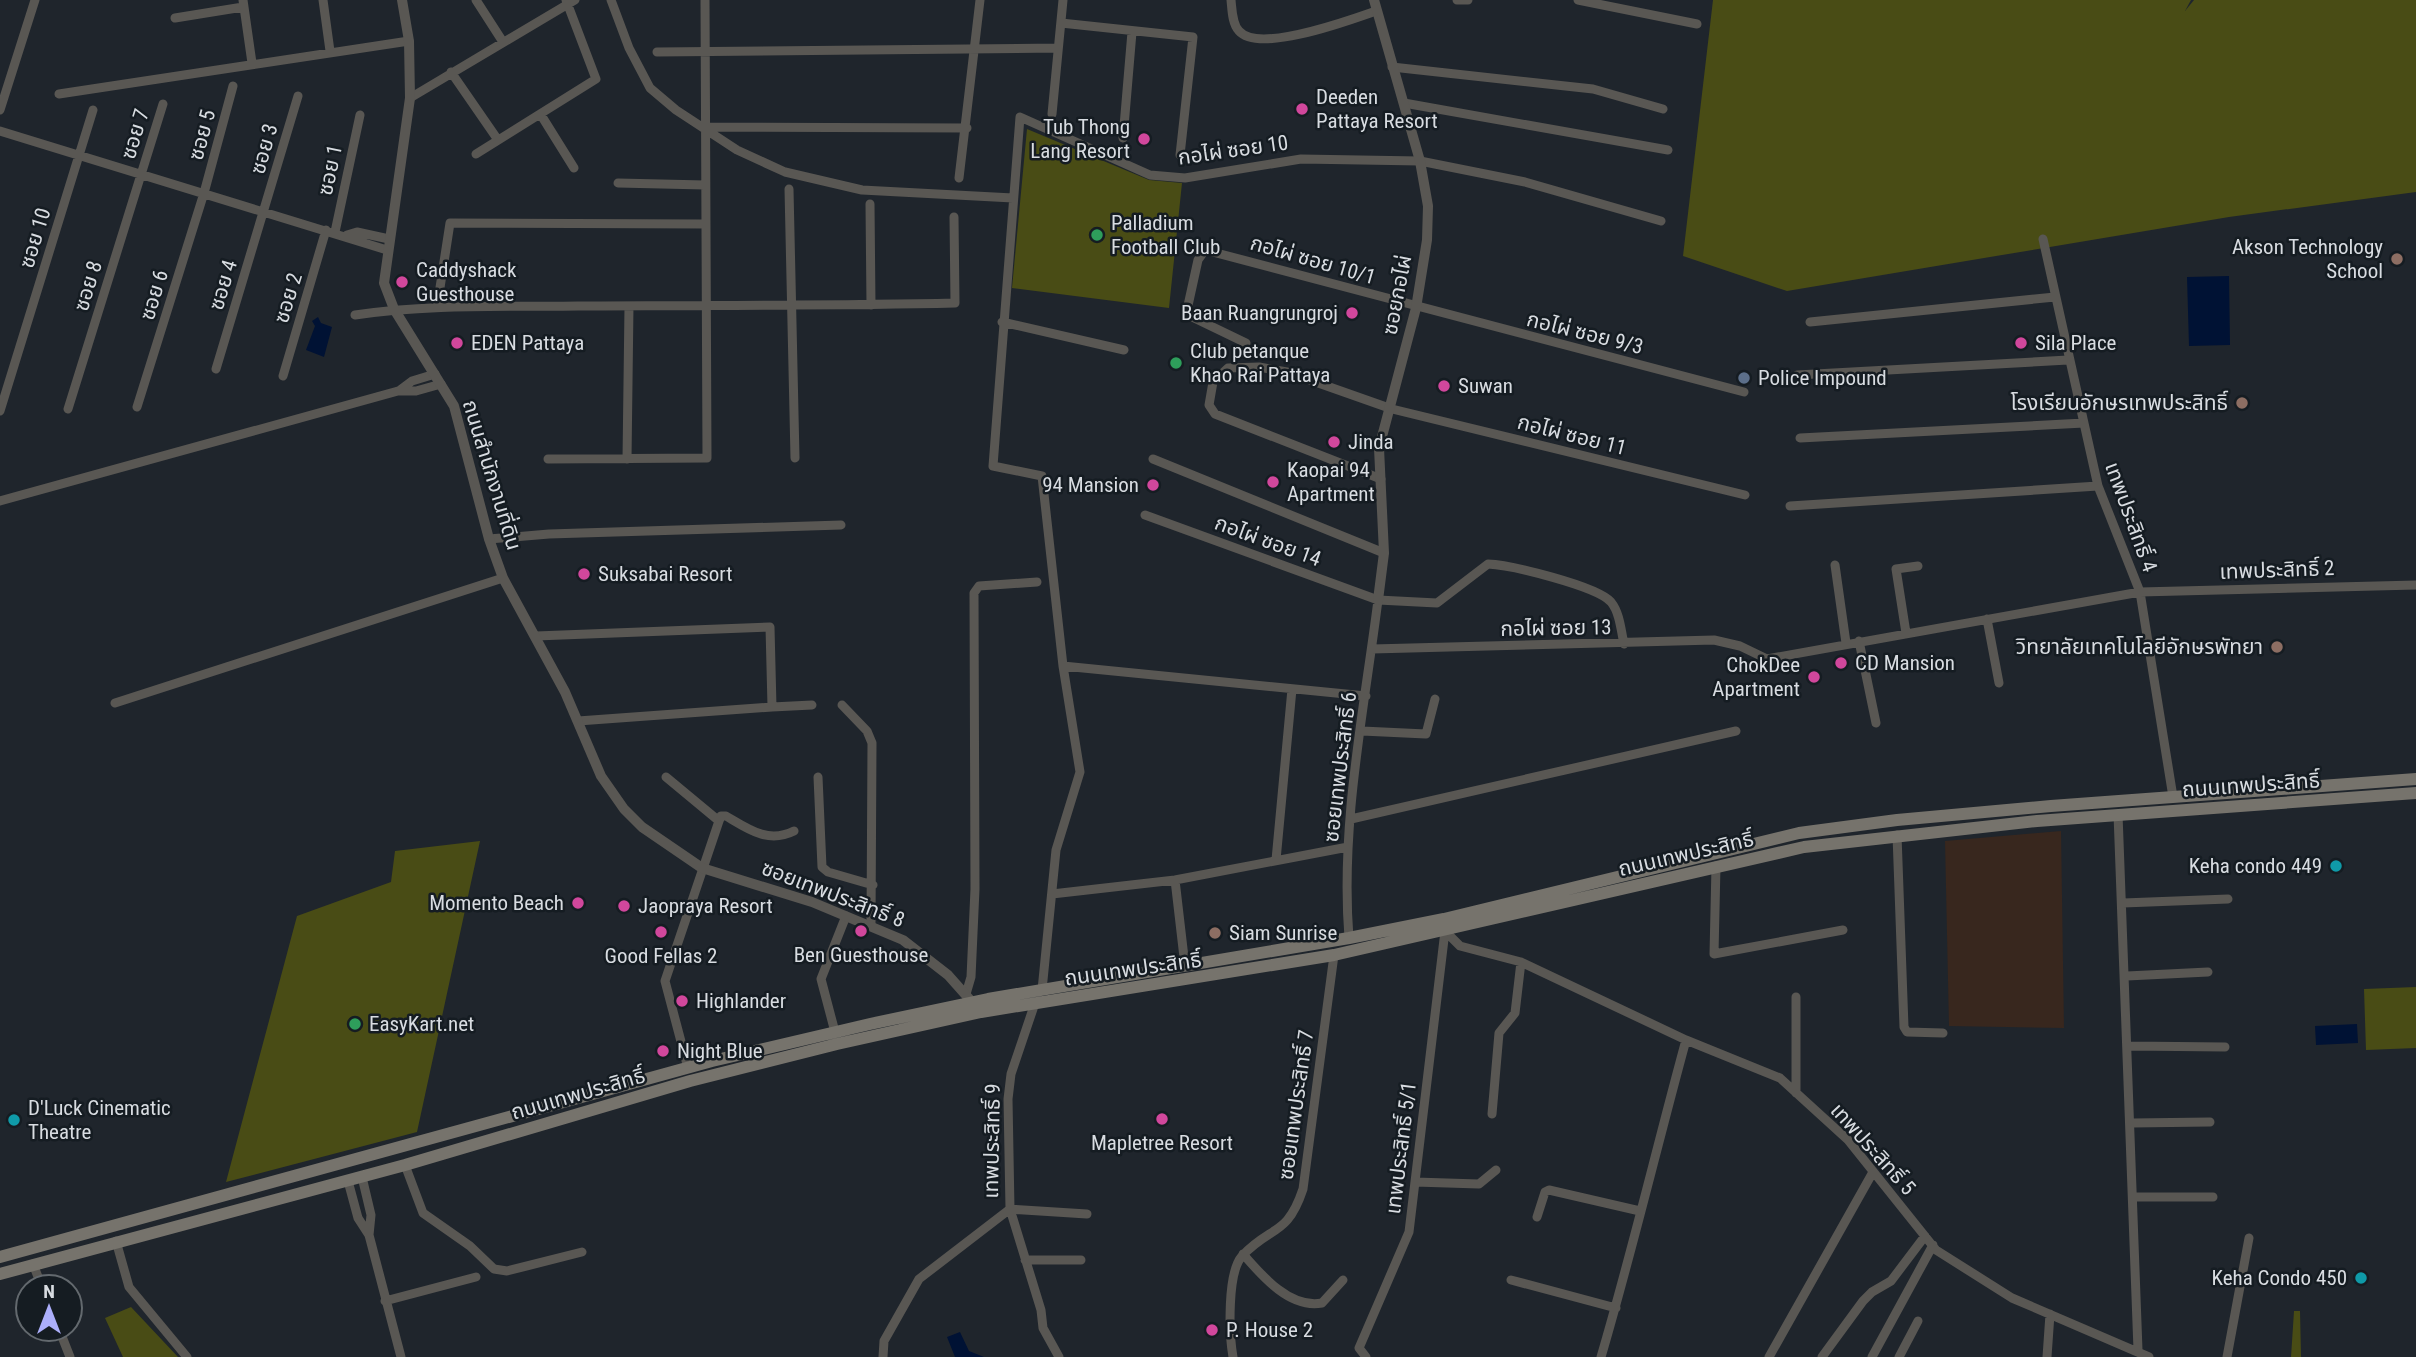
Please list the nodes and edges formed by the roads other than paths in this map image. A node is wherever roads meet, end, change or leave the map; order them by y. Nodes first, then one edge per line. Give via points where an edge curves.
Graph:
1 (35, 0) edge
2 (323, 0) edge
3 (402, 0) edge
4 (476, 0) edge
5 (611, 0) edge
6 (705, 0) edge
7 (980, 0) edge
8 (1063, 0) edge
9 (1231, 0) edge
10 (1457, 0) edge
11 (1468, 0) edge
12 (1578, 0) edge
13 (570, 1) edge
14 (243, 3) edge
15 (1375, 6) edge
16 (175, 18) dead end
17 (1061, 23) junction
18 (1697, 24) dead end
19 (1132, 32) junction
20 (409, 41) junction
21 (503, 42) junction
22 (1058, 48) junction
23 (976, 49) junction
24 (330, 51) junction
25 (705, 51) junction
26 (657, 52) dead end
27 (252, 63) junction
28 (1392, 67) junction
29 (452, 72) junction
30 (233, 86) dead end
31 (59, 94) dead end
32 (298, 96) dead end
33 (410, 98) junction
34 (1404, 103) junction
35 (163, 104) dead end
36 (1663, 108) dead end
37 (0, 110) edge
38 (93, 110) dead end
39 (1052, 114) dead end
40 (360, 115) dead end
41 (541, 116) junction
42 (706, 127) junction
43 (967, 128) junction
44 (0, 131) edge
45 (1123, 138) dead end
46 (498, 140) junction
47 (1668, 150) dead end
48 (79, 155) junction
49 (476, 155) dead end
50 (1180, 155) dead end
51 (1419, 161) junction
52 (574, 168) dead end
53 (142, 174) junction
54 (959, 178) dead end
55 (618, 183) dead end
56 (705, 185) junction
57 (789, 188) dead end
58 (204, 193) junction
59 (1013, 198) junction
60 (870, 204) dead end
61 (264, 211) junction
62 (954, 217) dead end
63 (1661, 221) dead end
64 (705, 224) junction
65 (330, 231) junction
66 (2043, 239) dead end
67 (388, 244) junction
68 (2054, 297) junction
69 (705, 304) junction
70 (871, 305) junction
71 (629, 306) junction
72 (437, 307) junction
73 (793, 307) junction
74 (1416, 308) junction
75 (394, 309) junction
76 (355, 315) dead end
77 (1002, 322) junction
78 (1810, 322) dead end
79 (1245, 343) dead end
80 (1124, 350) dead end
81 (2068, 360) junction
82 (216, 369) dead end
83 (1797, 375) dead end
84 (283, 376) dead end
85 (438, 379) junction
86 (1744, 392) dead end
87 (137, 407) dead end
88 (68, 409) dead end
89 (1392, 409) junction
90 (0, 411) edge
91 (2084, 424) junction
92 (1800, 438) dead end
93 (795, 458) dead end
94 (548, 459) dead end
95 (627, 459) junction
96 (1153, 459) dead end
97 (1381, 479) junction
98 (2098, 486) junction
99 (1745, 495) dead end
100 (0, 501) edge
101 (1790, 506) dead end
102 (1145, 515) dead end
103 (841, 525) dead end
104 (489, 540) junction
105 (1384, 553) junction
106 (1835, 565) dead end
107 (1918, 566) dead end
108 (503, 578) junction
109 (1037, 582) dead end
110 (2416, 585) edge
111 (2140, 592) junction
112 (1378, 600) junction
113 (1987, 619) junction
114 (1906, 633) junction
115 (536, 636) junction
116 (1859, 641) junction
117 (1846, 643) junction
118 (1624, 644) junction
119 (1372, 649) junction
120 (1063, 666) junction
121 (1999, 682) dead end
122 (1292, 689) junction
123 (1366, 696) junction
124 (1435, 699) dead end
125 (115, 703) dead end
126 (812, 705) dead end
127 (842, 705) dead end
128 (772, 707) junction
129 (578, 721) junction
130 (1876, 723) dead end
131 (1736, 731) dead end
132 (1362, 732) junction
133 (666, 777) dead end
134 (818, 777) dead end
135 (2416, 779) edge
136 (2416, 793) edge
137 (2173, 796) junction
138 (2119, 814) junction
139 (1351, 819) junction
140 (719, 821) junction
141 (794, 831) dead end
142 (1897, 835) junction
143 (1348, 847) junction
144 (1276, 860) junction
145 (1716, 866) junction
146 (702, 868) junction
147 (1175, 880) junction
148 (873, 885) junction
149 (1052, 894) junction
150 (2228, 900) dead end
151 (2123, 903) junction
152 (846, 916) junction
153 (871, 926) junction
154 (1843, 930) dead end
155 (1445, 931) junction
156 (1349, 938) junction
157 (1334, 955) junction
158 (1521, 962) junction
159 (1185, 966) junction
160 (2207, 972) dead end
161 (2127, 976) junction
162 (1042, 990) junction
163 (1797, 997) dead end
164 (971, 1003) junction
165 (1035, 1003) junction
166 (835, 1032) junction
167 (1943, 1032) dead end
168 (1686, 1040) junction
169 (2129, 1046) junction
170 (2225, 1046) dead end
171 (688, 1068) junction
172 (1796, 1093) junction
173 (1492, 1114) dead end
174 (2132, 1122) junction
175 (2210, 1122) dead end
176 (405, 1165) junction
177 (1496, 1170) dead end
178 (1873, 1172) junction
179 (362, 1177) junction
180 (348, 1181) junction
181 (1415, 1182) junction
182 (2135, 1197) junction
183 (2213, 1198) dead end
184 (1010, 1209) junction
185 (1640, 1211) junction
186 (1087, 1214) dead end
187 (1537, 1217) dead end
188 (369, 1235) junction
189 (1925, 1237) junction
190 (2249, 1238) dead end
191 (116, 1241) junction
192 (1933, 1245) junction
193 (582, 1252) dead end
194 (1243, 1254) junction
195 (0, 1257) edge
196 (1025, 1260) junction
197 (1081, 1260) dead end
198 (33, 1264) junction
199 (37, 1273) edge
200 (0, 1274) edge
201 (476, 1277) dead end
202 (1343, 1280) dead end
203 (1511, 1280) dead end
204 (385, 1301) junction
205 (1616, 1308) junction
206 (2050, 1314) junction
207 (1918, 1321) dead end
208 (2138, 1350) junction
209 (187, 1357) edge
210 (401, 1357) edge
211 (883, 1357) edge
212 (1059, 1357) edge
213 (1233, 1357) edge
214 (1366, 1357) edge
215 (1601, 1357) edge
216 (1769, 1357) edge
217 (1822, 1357) edge
218 (1872, 1357) edge
219 (1899, 1357) edge
220 (2047, 1357) edge
221 (2149, 1357) edge
222 (2227, 1357) edge

1 - 37 street
2 - 24 street
3 - 20 street, ถนนสำนักงานที่ดิน
4 - 21 street
5 - 42 street via 650,88
6 - 25 street
7 - 23 street
8 - 17 street
9 - 15 street via 1235,24 1251,38 1314,31
10 - 11 street
12 - 18 street
13 - 21 street
13 - 41 street via 596,79
14 - 16 street
14 - 27 street
15 - 28 street, ซอยกอไผ่
17 - 19 street
17 - 22 street
19 - 45 street
19 - 50 street via 1193,37
20 - 24 street
20 - 33 street, ถนนสำนักงานที่ดิน
21 - 29 street
22 - 23 street
22 - 39 street
23 - 25 street
23 - 43 street
24 - 27 street
25 - 26 street
25 - 42 street
27 - 31 street
28 - 34 street, ซอยกอไผ่
28 - 36 street via 1592,89
29 - 33 street
29 - 46 street
30 - 58 street, ซอย 5
32 - 61 street, ซอย 3
33 - 67 street, ถนนสำนักงานที่ดิน
34 - 47 street
34 - 51 street, ซอยกอไผ่
35 - 53 street, ซอย 7
38 - 48 street, ซอย 10
40 - 65 street, ซอย 1
41 - 46 street
41 - 52 street
42 - 43 street
42 - 56 street
42 - 59 street via 737,150 785,172 862,190
43 - 54 street
44 - 48 street
46 - 49 street
48 - 53 street
48 - 90 street, ซอย 10
51 - 59 street, กอไผ่ ซอย 10 via 1301,159 1185,178 1150,175 1020,117
51 - 63 street via 1537,184
51 - 74 street, ซอยกอไผ่ via 1428,206
53 - 58 street
53 - 88 street, ซอย 8
55 - 56 street
56 - 64 street
57 - 73 street
58 - 61 street
58 - 87 street, ซอย 6
59 - 77 street
60 - 70 street
61 - 65 street
61 - 82 street, ซอย 4
62 - 70 street via 955,303
64 - 69 street
64 - 72 street via 450,223
65 - 67 street via 357,232
65 - 84 street, ซอย 2
66 - 68 street, เทพประสิทธิ์ 4
67 - 75 street, ถนนสำนักงานที่ดิน via 384,283
68 - 78 street
68 - 81 street, เทพประสิทธิ์ 4
69 - 71 street
69 - 73 street
69 - 95 street via 706,458
70 - 73 street
71 - 72 street
71 - 95 street
72 - 75 street
73 - 93 street
74 - 79 street, กอไผ่ ซอย 10/1 via 1205,250 1198,260 1186,310
74 - 86 street, กอไผ่ ซอย 9/3
74 - 89 street, ซอยกอไผ่
75 - 76 street
75 - 85 street, ถนนสำนักงานที่ดิน
77 - 80 street
77 - 120 street via 993,466 1042,476
81 - 83 street
81 - 91 street, เทพประสิทธิ์ 4
85 - 100 street via 412,381 398,391
85 - 104 street, ถนนสำนักงานที่ดิน via 454,406
89 - 97 street, ซอยกอไผ่ via 1379,448
89 - 97 street, กอไผ่ ซอย 11 via 1287,372 1243,366 1227,368 1213,382 1209,405 1215,414
89 - 99 street, กอไผ่ ซอย 11
91 - 92 street
91 - 98 street, เทพประสิทธิ์ 4
94 - 95 street
96 - 105 street
97 - 105 street, ซอยกอไผ่
98 - 101 street
98 - 111 street, เทพประสิทธิ์ 4
102 - 112 street, กอไผ่ ซอย 14
103 - 104 street
104 - 108 street, ถนนสำนักงานที่ดิน
105 - 112 street, ซอยกอไผ่
106 - 117 street
107 - 114 street via 1896,569
108 - 115 street, ถนนสำนักงานที่ดิน
108 - 125 street
109 - 164 street via 979,586 974,593
110 - 111 street, เทพประสิทธิ์ 2
111 - 113 street, เทพประสิทธิ์ 2
111 - 137 street, เทพประสิทธิ์ 4
112 - 118 street, กอไผ่ ซอย 14 via 1437,603 1494,564 1605,597 1616,610
112 - 119 street, ซอยเทพประสิทธิ์ 6
113 - 114 street, เทพประสิทธิ์ 2
113 - 121 street
114 - 116 street, กอไผ่ ซอย 13
115 - 128 street via 770,627
115 - 129 street, ถนนสำนักงานที่ดิน
116 - 117 street, กอไผ่ ซอย 13
116 - 130 street
117 - 118 street, กอไผ่ ซอย 13 via 1767,659 1714,640
118 - 119 street, กอไผ่ ซอย 13
119 - 123 street, ซอยเทพประสิทธิ์ 6
120 - 122 street
120 - 149 street via 1080,772 1056,850
122 - 123 street
122 - 144 street
123 - 132 street, ซอยเทพประสิทธิ์ 6
124 - 132 street via 1426,734
126 - 128 street
127 - 148 street via 867,731 872,743
128 - 129 street
129 - 146 street, ถนนสำนักงานที่ดิน via 601,776 624,809
131 - 139 street
132 - 139 street, ซอยเทพประสิทธิ์ 6
133 - 140 street
134 - 148 street via 822,867
135 - 137 main road, ถนนเทพประสิทธิ์
136 - 138 main road, ถนนเทพประสิทธิ์
137 - 156 main road, ถนนเทพประสิทธิ์ via 1898,820 1799,834
138 - 142 main road, ถนนเทพประสิทธิ์
138 - 151 street
139 - 143 street, ซอยเทพประสิทธิ์ 6
140 - 141 street via 726,816 765,835
140 - 146 street
142 - 145 main road, ถนนเทพประสิทธิ์ via 1804,846
142 - 167 street via 1904,1027 1907,1032
143 - 144 street
143 - 156 street, ซอยเทพประสิทธิ์ 6 via 1345,895
144 - 147 street
145 - 154 street via 1714,954
145 - 155 main road, ถนนเทพประสิทธิ์
146 - 152 street, ซอยเทพประสิทธิ์ 8
146 - 171 street via 665,981
147 - 149 street
147 - 159 street
148 - 153 street
149 - 162 street
150 - 151 street
151 - 161 street
152 - 153 street, ซอยเทพประสิทธิ์ 8
152 - 166 street via 821,979
153 - 164 street, ซอยเทพประสิทธิ์ 8 via 903,940 948,975
155 - 157 main road, ถนนเทพประสิทธิ์
155 - 158 street, เทพประสิทธิ์ 5 via 1460,946
155 - 181 street, เทพประสิทธิ์ 5/1
156 - 157 main road
156 - 159 main road, ถนนเทพประสิทธิ์
157 - 165 main road, ถนนเทพประสิทธิ์
157 - 194 street, ซอยเทพประสิทธิ์ 7 via 1303,1189 1287,1223
158 - 168 street, เทพประสิทธิ์ 5
158 - 173 street via 1515,1013 1499,1034
159 - 162 main road, ถนนเทพประสิทธิ์
160 - 161 street
161 - 169 street
162 - 164 main road, ถนนเทพประสิทธิ์
163 - 172 street
164 - 165 main road, ถนนเทพประสิทธิ์
164 - 166 main road, ถนนเทพประสิทธิ์
164 - 176 main road, ถนนเทพประสิทธิ์
165 - 184 street, เทพประสิทธิ์ 9 via 1011,1074 1008,1098
166 - 171 main road, ถนนเทพประสิทธิ์
168 - 172 street, เทพประสิทธิ์ 5 via 1780,1078
168 - 185 street
169 - 170 street
169 - 174 street
171 - 195 main road, ถนนเทพประสิทธิ์
172 - 178 street, เทพประสิทธิ์ 5 via 1848,1140
174 - 175 street
174 - 182 street
176 - 179 main road, ถนนเทพประสิทธิ์
176 - 193 street via 423,1213 494,1269 507,1271
177 - 181 street via 1479,1184
178 - 189 street, เทพประสิทธิ์ 5
178 - 216 street
179 - 180 main road, ถนนเทพประสิทธิ์
179 - 188 street
180 - 188 street via 358,1218
180 - 191 main road, ถนนเทพประสิทธิ์
181 - 214 street, เทพประสิทธิ์ 5/1 via 1409,1232 1359,1348
182 - 183 street
182 - 208 street
184 - 186 street
184 - 196 street
184 - 211 street, เทพประสิทธิ์ 9 via 919,1279 884,1341
185 - 187 street via 1549,1190
185 - 205 street
188 - 204 street
189 - 192 street, เทพประสิทธิ์ 5
189 - 217 street via 1891,1282 1863,1301
190 - 222 street
191 - 198 main road, ถนนเทพประสิทธิ์
191 - 209 street via 129,1287
192 - 206 street, เทพประสิทธิ์ 5 via 2012,1298
192 - 218 street
194 - 202 street via 1280,1291 1301,1301 1322,1303
194 - 213 street via 1234,1267
196 - 197 street
196 - 212 street via 1043,1328
198 - 199 street
198 - 200 main road, ถนนเทพประสิทธิ์
201 - 204 street
203 - 205 street
204 - 210 street
205 - 215 street
206 - 208 street, เทพประสิทธิ์ 5
206 - 220 street
207 - 219 street
208 - 221 street, เทพประสิทธิ์ 5

